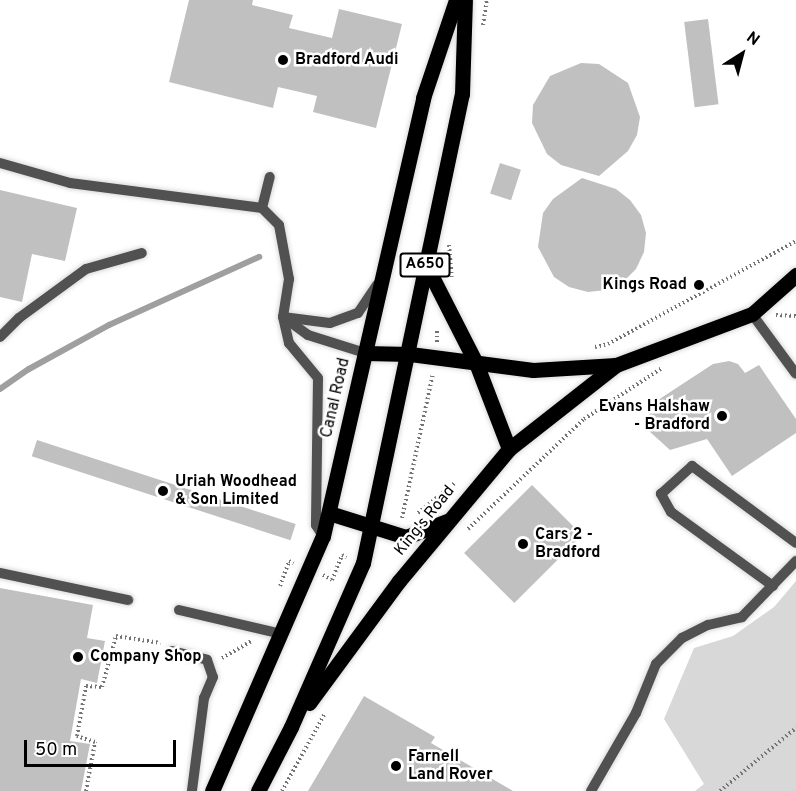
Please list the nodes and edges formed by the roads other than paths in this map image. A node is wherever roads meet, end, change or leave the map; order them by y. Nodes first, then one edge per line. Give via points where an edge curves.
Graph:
1 (456, 0) edge
2 (465, 0) edge
3 (0, 164) edge
4 (270, 177) dead end
5 (262, 208) junction
6 (142, 253) dead end
7 (426, 265) junction
8 (796, 275) edge
9 (384, 276) junction
10 (752, 314) junction
11 (283, 317) junction
12 (0, 337) edge
13 (365, 353) junction
14 (410, 354) junction
15 (476, 363) junction
16 (616, 365) junction
17 (796, 374) edge
18 (509, 449) junction
19 (328, 513) junction
20 (447, 521) junction
21 (371, 528) junction
22 (323, 536) junction
23 (796, 543) edge
24 (796, 561) edge
25 (0, 573) edge
26 (773, 586) junction
27 (128, 600) dead end
28 (178, 610) dead end
29 (282, 634) junction
30 (170, 648) road end
31 (291, 727) junction
32 (192, 791) edge
33 (212, 791) edge
34 (258, 791) edge
35 (591, 791) edge

1 - 9 main road, Canal Road / A650 via 423,98
2 - 7 main road, A650 via 462,94
3 - 5 lane via 70,183
4 - 5 lane
5 - 11 lane via 279,225 286,248 289,279
6 - 12 lane via 86,269 19,318
7 - 14 main road, A650
7 - 15 main road
8 - 10 main road, King's Road
9 - 11 lane via 358,313 330,323
9 - 13 main road, Canal Road / A650
10 - 16 main road, King's Road
10 - 17 lane
11 - 13 lane via 308,335
11 - 22 lane via 289,343 318,378 316,525
13 - 14 main road, King's Road
13 - 19 main road, Canal Road / A650
14 - 15 main road, King's Road
14 - 21 main road, A650
15 - 16 main road, King's Road via 533,370
15 - 18 main road
16 - 18 main road, King's Road
18 - 20 main road, King's Road
19 - 21 main road
19 - 22 main road, Canal Road / A650
20 - 21 main road via 406,537
20 - 31 main road, King's Road
21 - 31 main road, A650 via 346,608
22 - 29 main road, Canal Road / A650
23 - 26 lane via 692,466 661,494 671,512
24 - 26 lane
25 - 27 lane
26 - 35 lane via 742,617 708,625 682,638 656,664
28 - 29 lane
29 - 33 main road, Canal Road / A650
30 - 32 lane via 207,660 213,677 204,698
31 - 34 main road, A650

